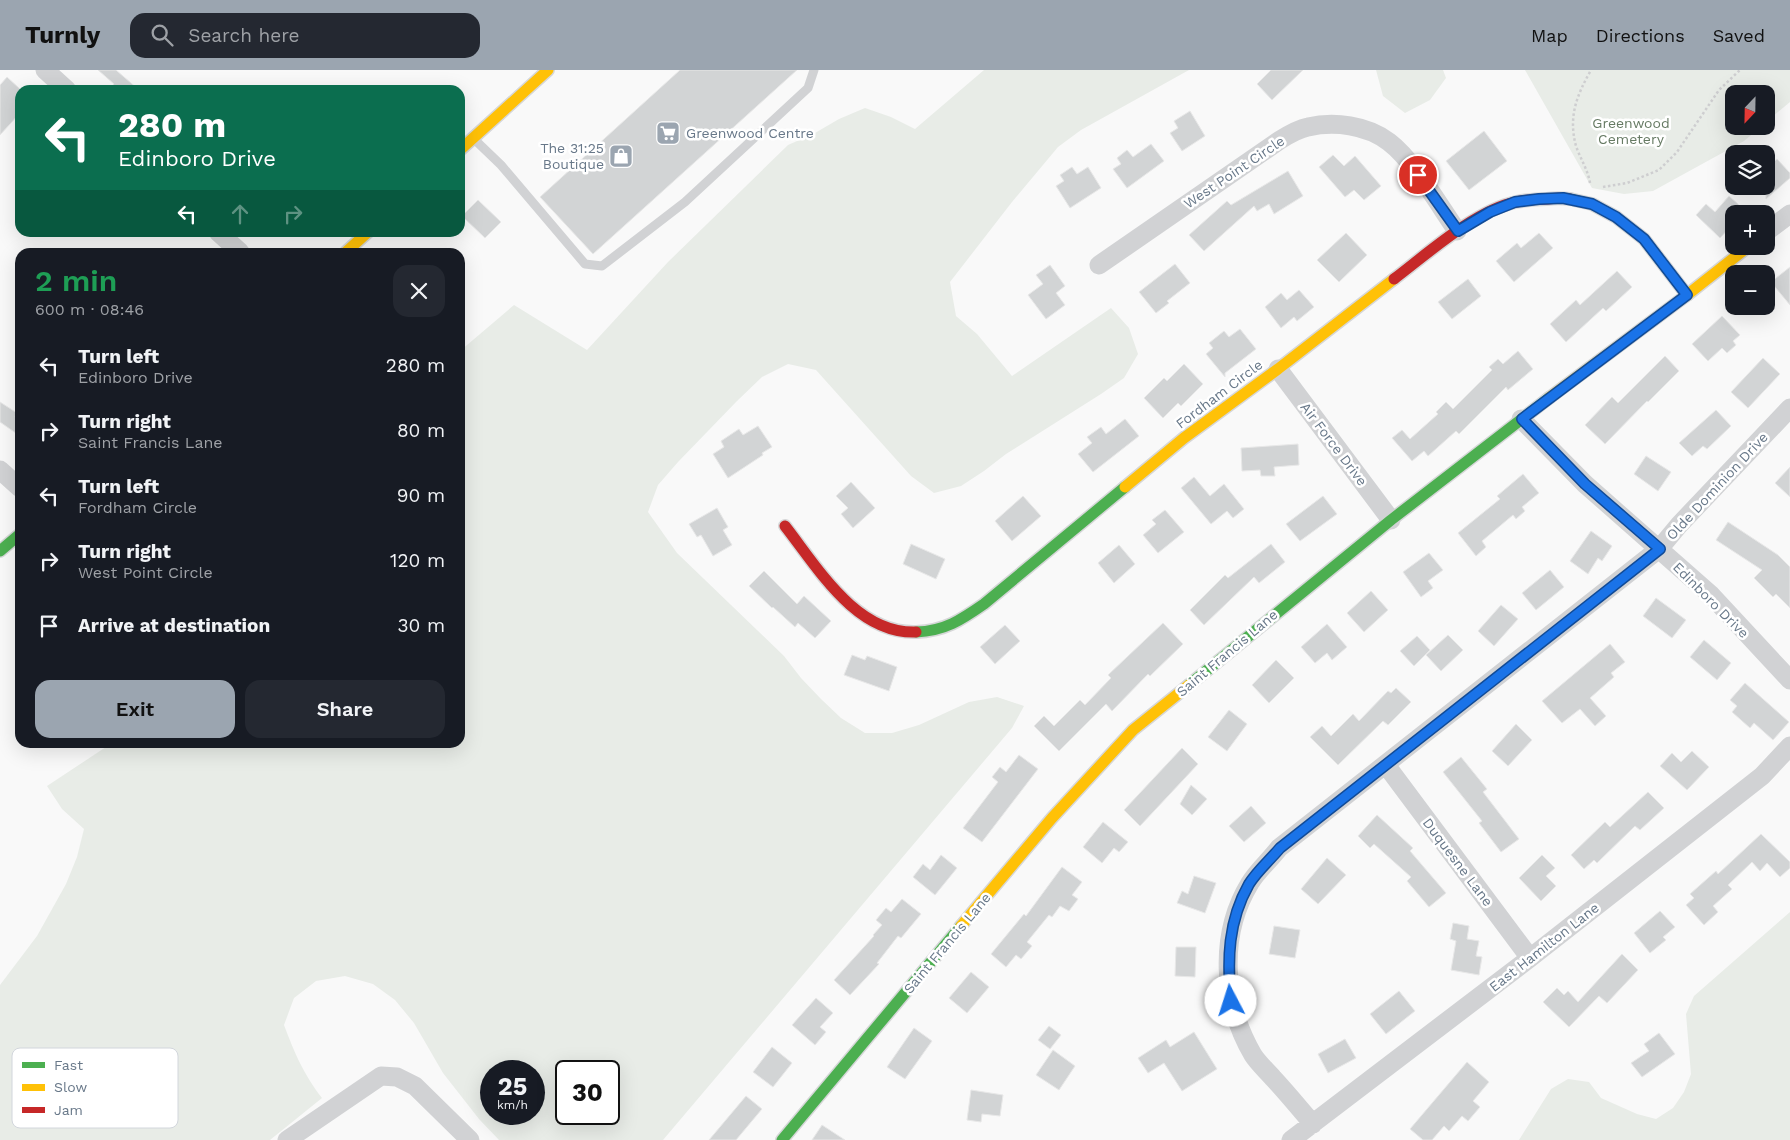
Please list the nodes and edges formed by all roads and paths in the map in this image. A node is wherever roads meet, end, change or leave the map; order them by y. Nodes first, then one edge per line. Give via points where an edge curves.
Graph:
1 (45, 70) edge
2 (548, 70) edge
3 (814, 70) edge
4 (1591, 70) edge
5 (1740, 70) edge
6 (62, 85) edge
7 (473, 138) junction
8 (465, 145) edge
9 (1591, 189) junction
10 (1592, 204) junction
11 (1790, 214) edge
12 (1775, 225) edge
13 (1458, 231) junction
14 (224, 237) edge
15 (362, 237) edge
16 (236, 248) edge
17 (350, 248) edge
18 (1738, 255) edge
19 (1099, 265) dead end
20 (1687, 295) junction
21 (1278, 369) junction
22 (1790, 408) edge
23 (1522, 419) junction
24 (0, 470) edge
25 (15, 484) edge
26 (1391, 520) junction
27 (784, 526) dead end
28 (15, 538) edge
29 (1660, 549) junction
30 (0, 551) edge
31 (1790, 680) edge
32 (1790, 746) edge
33 (1386, 766) junction
34 (1530, 958) junction
35 (1313, 1124) junction
36 (290, 1139) edge
37 (470, 1140) edge
38 (782, 1140) edge
39 (1291, 1140) edge

1 - 6 street
2 - 7 street
3 - 7 lane via 808,88 685,202 602,266 585,264 501,165
4 - 9 path via 1572,113 1576,145
5 - 9 path via 1719,90 1677,152 1658,170 1627,183
7 - 8 street
9 - 10 path
10 - 13 street, Fordham Circle via 1563,198 1515,202
10 - 20 street, Fordham Circle via 1616,217 1644,239
11 - 12 street
13 - 19 street, West Point Circle via 1408,161 1389,142 1364,130 1335,124 1306,127 1280,140
13 - 21 street, Fordham Circle
14 - 16 street
15 - 17 street
18 - 20 street, Saint Francis Lane
20 - 23 street, Saint Francis Lane
21 - 26 street, Air Force Drive
21 - 27 street, Fordham Circle via 1184,438 984,604 961,620 934,631 905,632 881,626 860,613 843,598
22 - 29 street, Olde Dominion Drive
23 - 26 street, Saint Francis Lane
23 - 29 street, Edinboro Drive via 1585,484
24 - 25 street
26 - 38 street, Saint Francis Lane via 1133,730 1052,818
28 - 30 street
29 - 31 street, Edinboro Drive via 1711,595
29 - 33 street, Olde Dominion Drive
32 - 34 street, East Hamilton Lane via 1762,776
33 - 34 street, Duquesne Lane
33 - 35 street, Olde Dominion Drive via 1280,848 1250,883 1238,908 1231,936 1228,963 1230,992 1240,1029 1254,1056
34 - 35 street, East Hamilton Lane
35 - 39 street, East Hamilton Lane
36 - 37 street via 381,1076 398,1077 415,1086

